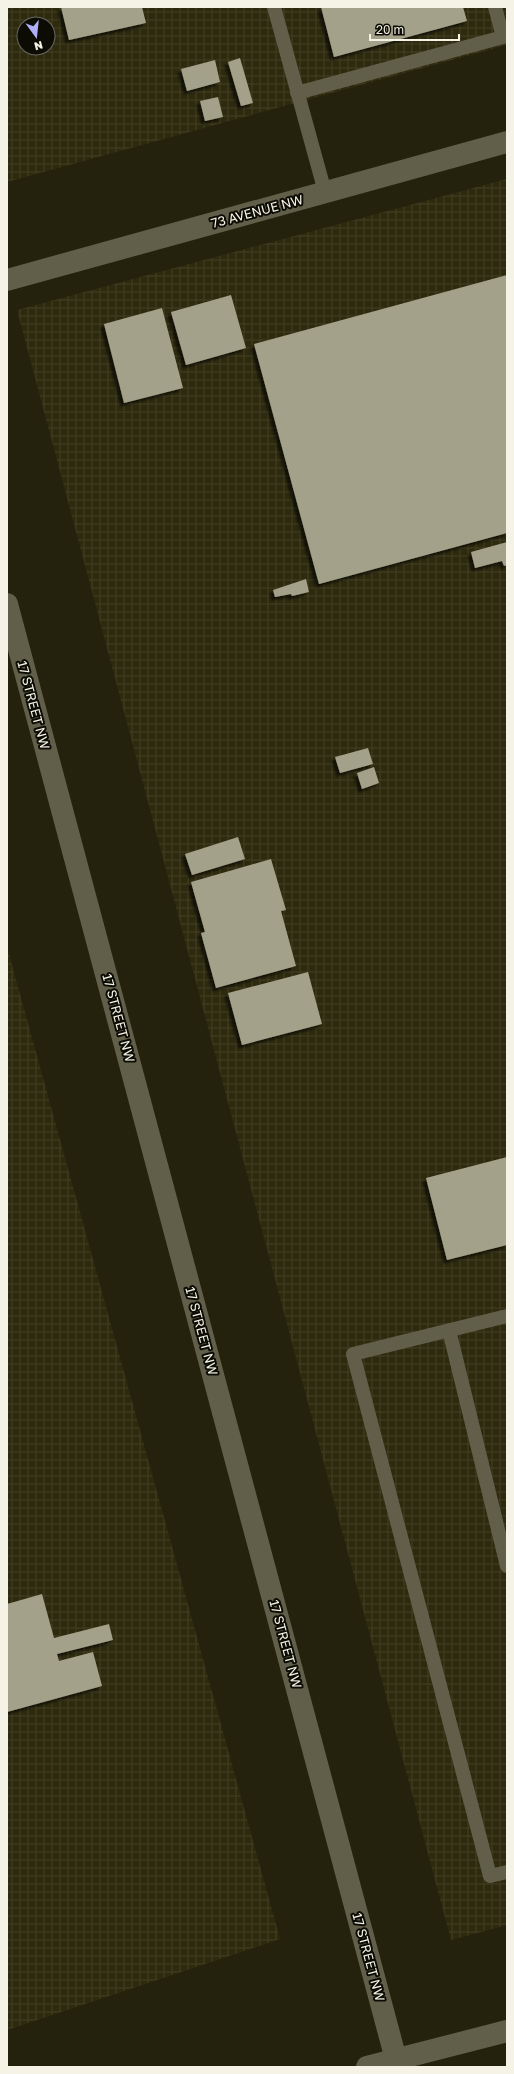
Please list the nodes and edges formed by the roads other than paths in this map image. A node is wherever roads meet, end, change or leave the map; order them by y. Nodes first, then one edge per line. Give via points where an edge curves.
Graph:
1 (274, 7) edge
2 (495, 7) edge
3 (297, 92) junction
4 (507, 142) edge
5 (325, 192) junction
6 (7, 280) edge
7 (7, 604) edge
8 (507, 1316) edge
9 (449, 1330) junction
10 (507, 1566) edge
11 (507, 1872) edge
12 (507, 2031) edge
13 (397, 2064) edge
14 (367, 2067) edge

1 - 3 lane
2 - 3 lane via 503,37
3 - 5 lane
4 - 5 main road, 73 AVENUE NW
5 - 6 main road, 73 AVENUE NW
7 - 13 main road, 17 STREET NW
8 - 9 lane
9 - 10 lane
9 - 11 lane via 353,1354 490,1876
12 - 13 main road
13 - 14 main road

